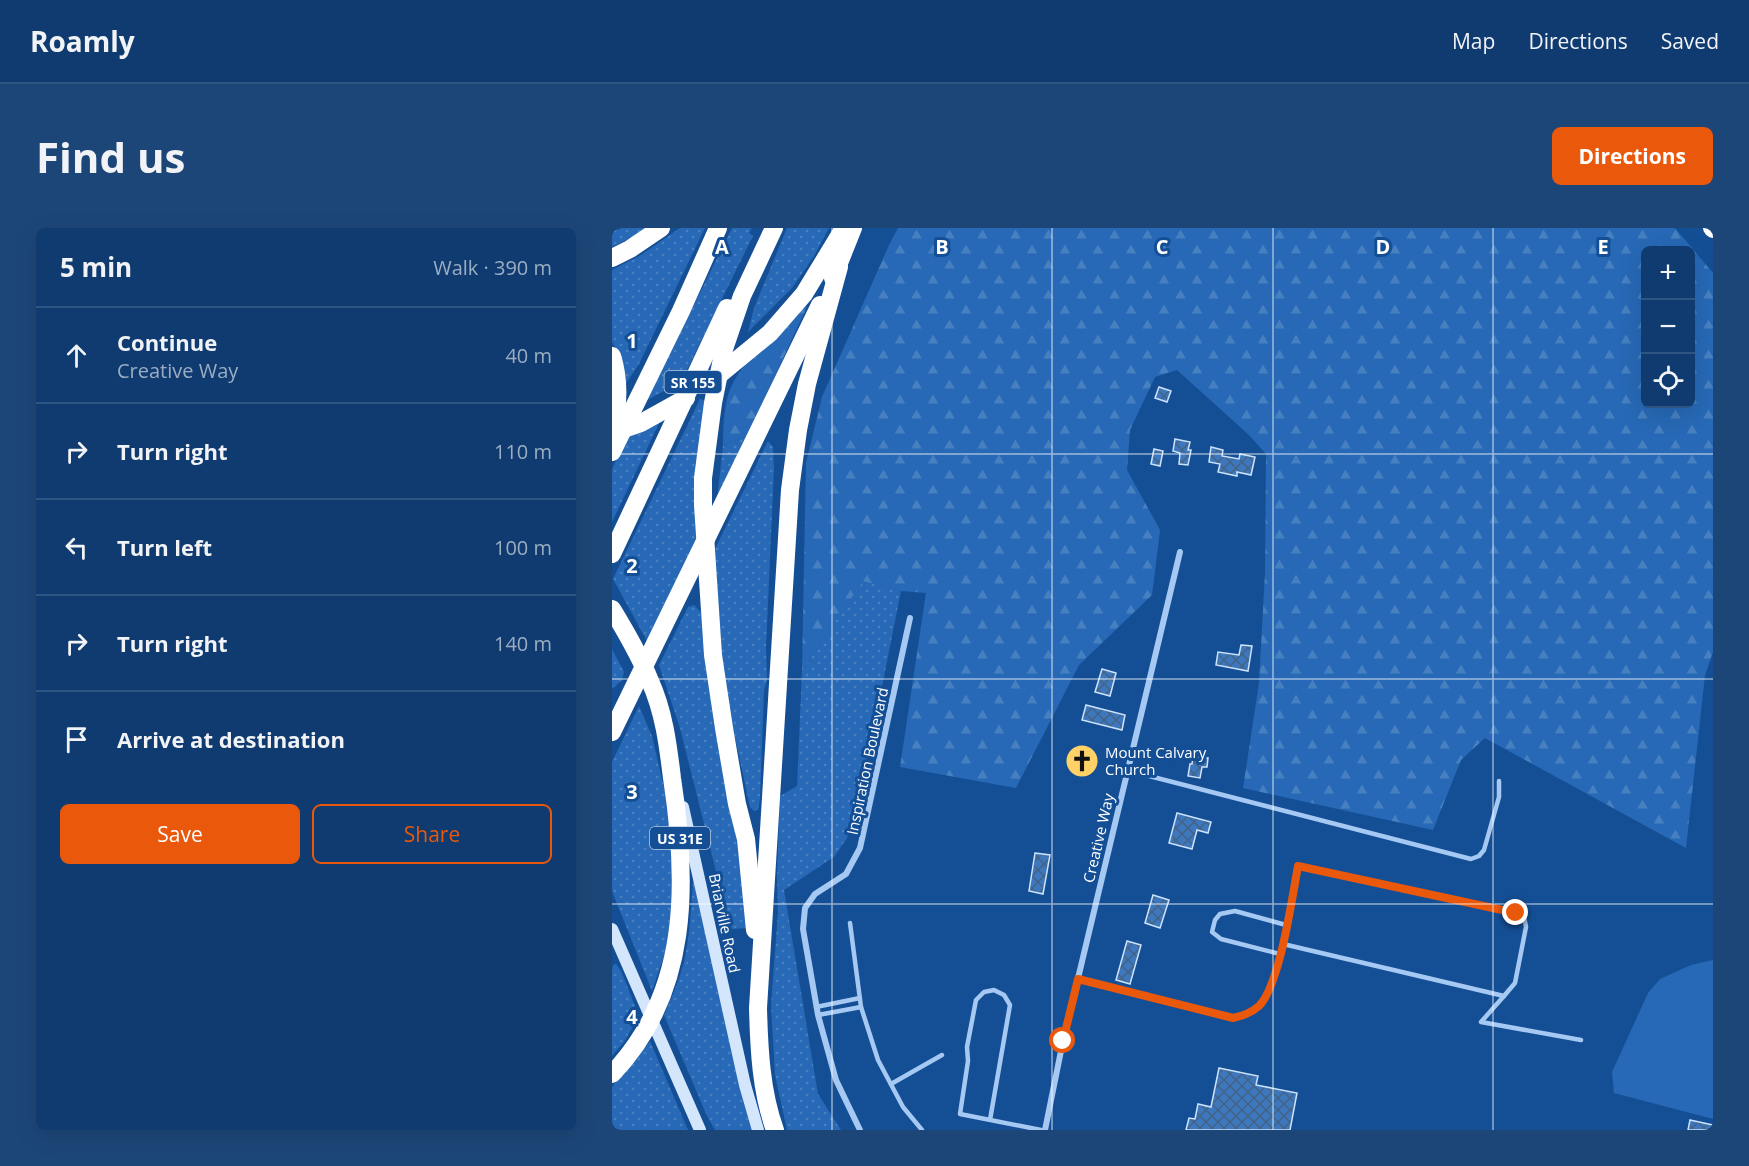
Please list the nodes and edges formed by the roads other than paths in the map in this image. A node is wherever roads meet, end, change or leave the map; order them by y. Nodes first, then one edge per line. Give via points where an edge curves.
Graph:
1 (662, 228) edge
2 (718, 228) edge
3 (765, 228) edge
4 (774, 228) edge
5 (843, 228) edge
6 (854, 228) edge
7 (612, 258) edge
8 (839, 267) junction
9 (612, 356) edge
10 (612, 432) edge
11 (612, 452) edge
12 (1180, 552) dead end
13 (612, 554) edge
14 (612, 609) edge
15 (910, 618) dead end
16 (664, 722) junction
17 (612, 732) edge
18 (1126, 770) junction
19 (1499, 781) dead end
20 (850, 923) dead end
21 (1286, 925) junction
22 (612, 929) edge
23 (1283, 944) junction
24 (1280, 954) junction
25 (761, 976) junction
26 (1078, 979) junction
27 (1504, 996) junction
28 (860, 998) junction
29 (816, 1006) junction
30 (861, 1007) junction
31 (818, 1015) junction
32 (1581, 1040) dead end
33 (942, 1055) dead end
34 (616, 1070) edge
35 (891, 1084) junction
36 (990, 1120) junction
37 (700, 1130) edge
38 (758, 1130) edge
39 (775, 1130) edge
40 (860, 1130) edge
41 (922, 1130) edge
42 (1043, 1130) edge

1 - 7 highway
2 - 11 highway, SR 155
3 - 13 highway, SR 155
4 - 25 highway via 741,296 724,350 713,403 703,505 716,675 746,839
5 - 10 highway via 804,294 770,333 733,365 671,407 641,423
6 - 8 highway
8 - 17 highway
8 - 25 highway via 807,384 790,490
9 - 10 highway via 618,396
12 - 18 street, Creative Way
14 - 16 highway, US 31E via 651,682
15 - 29 street, Inspiration Boulevard via 860,848 846,874 815,894 805,908 803,928
16 - 34 highway, US 31E via 679,820 681,897 675,954 655,1011
16 - 38 main road, Briarville Road
18 - 19 lane via 1471,859 1484,850 1499,797
18 - 26 street, Creative Way
20 - 28 lane
21 - 23 lane
21 - 24 lane via 1235,910 1220,914 1212,933 1221,939
21 - 27 lane via 1298,866 1516,913 1524,916 1526,927 1515,983
22 - 37 main road
23 - 24 lane
23 - 27 lane
24 - 26 lane via 1275,977 1260,1005 1233,1018
25 - 39 highway via 758,1033
26 - 42 street, Creative Way
27 - 32 lane via 1481,1022
28 - 29 lane
28 - 30 lane
29 - 31 street, Inspiration Boulevard
30 - 31 lane
30 - 35 lane via 878,1060
31 - 40 street, Inspiration Boulevard via 836,1080
33 - 35 lane
35 - 41 lane
36 - 36 lane via 960,1114 976,1000 984,992 994,990 1004,995 1010,1005
36 - 42 lane

